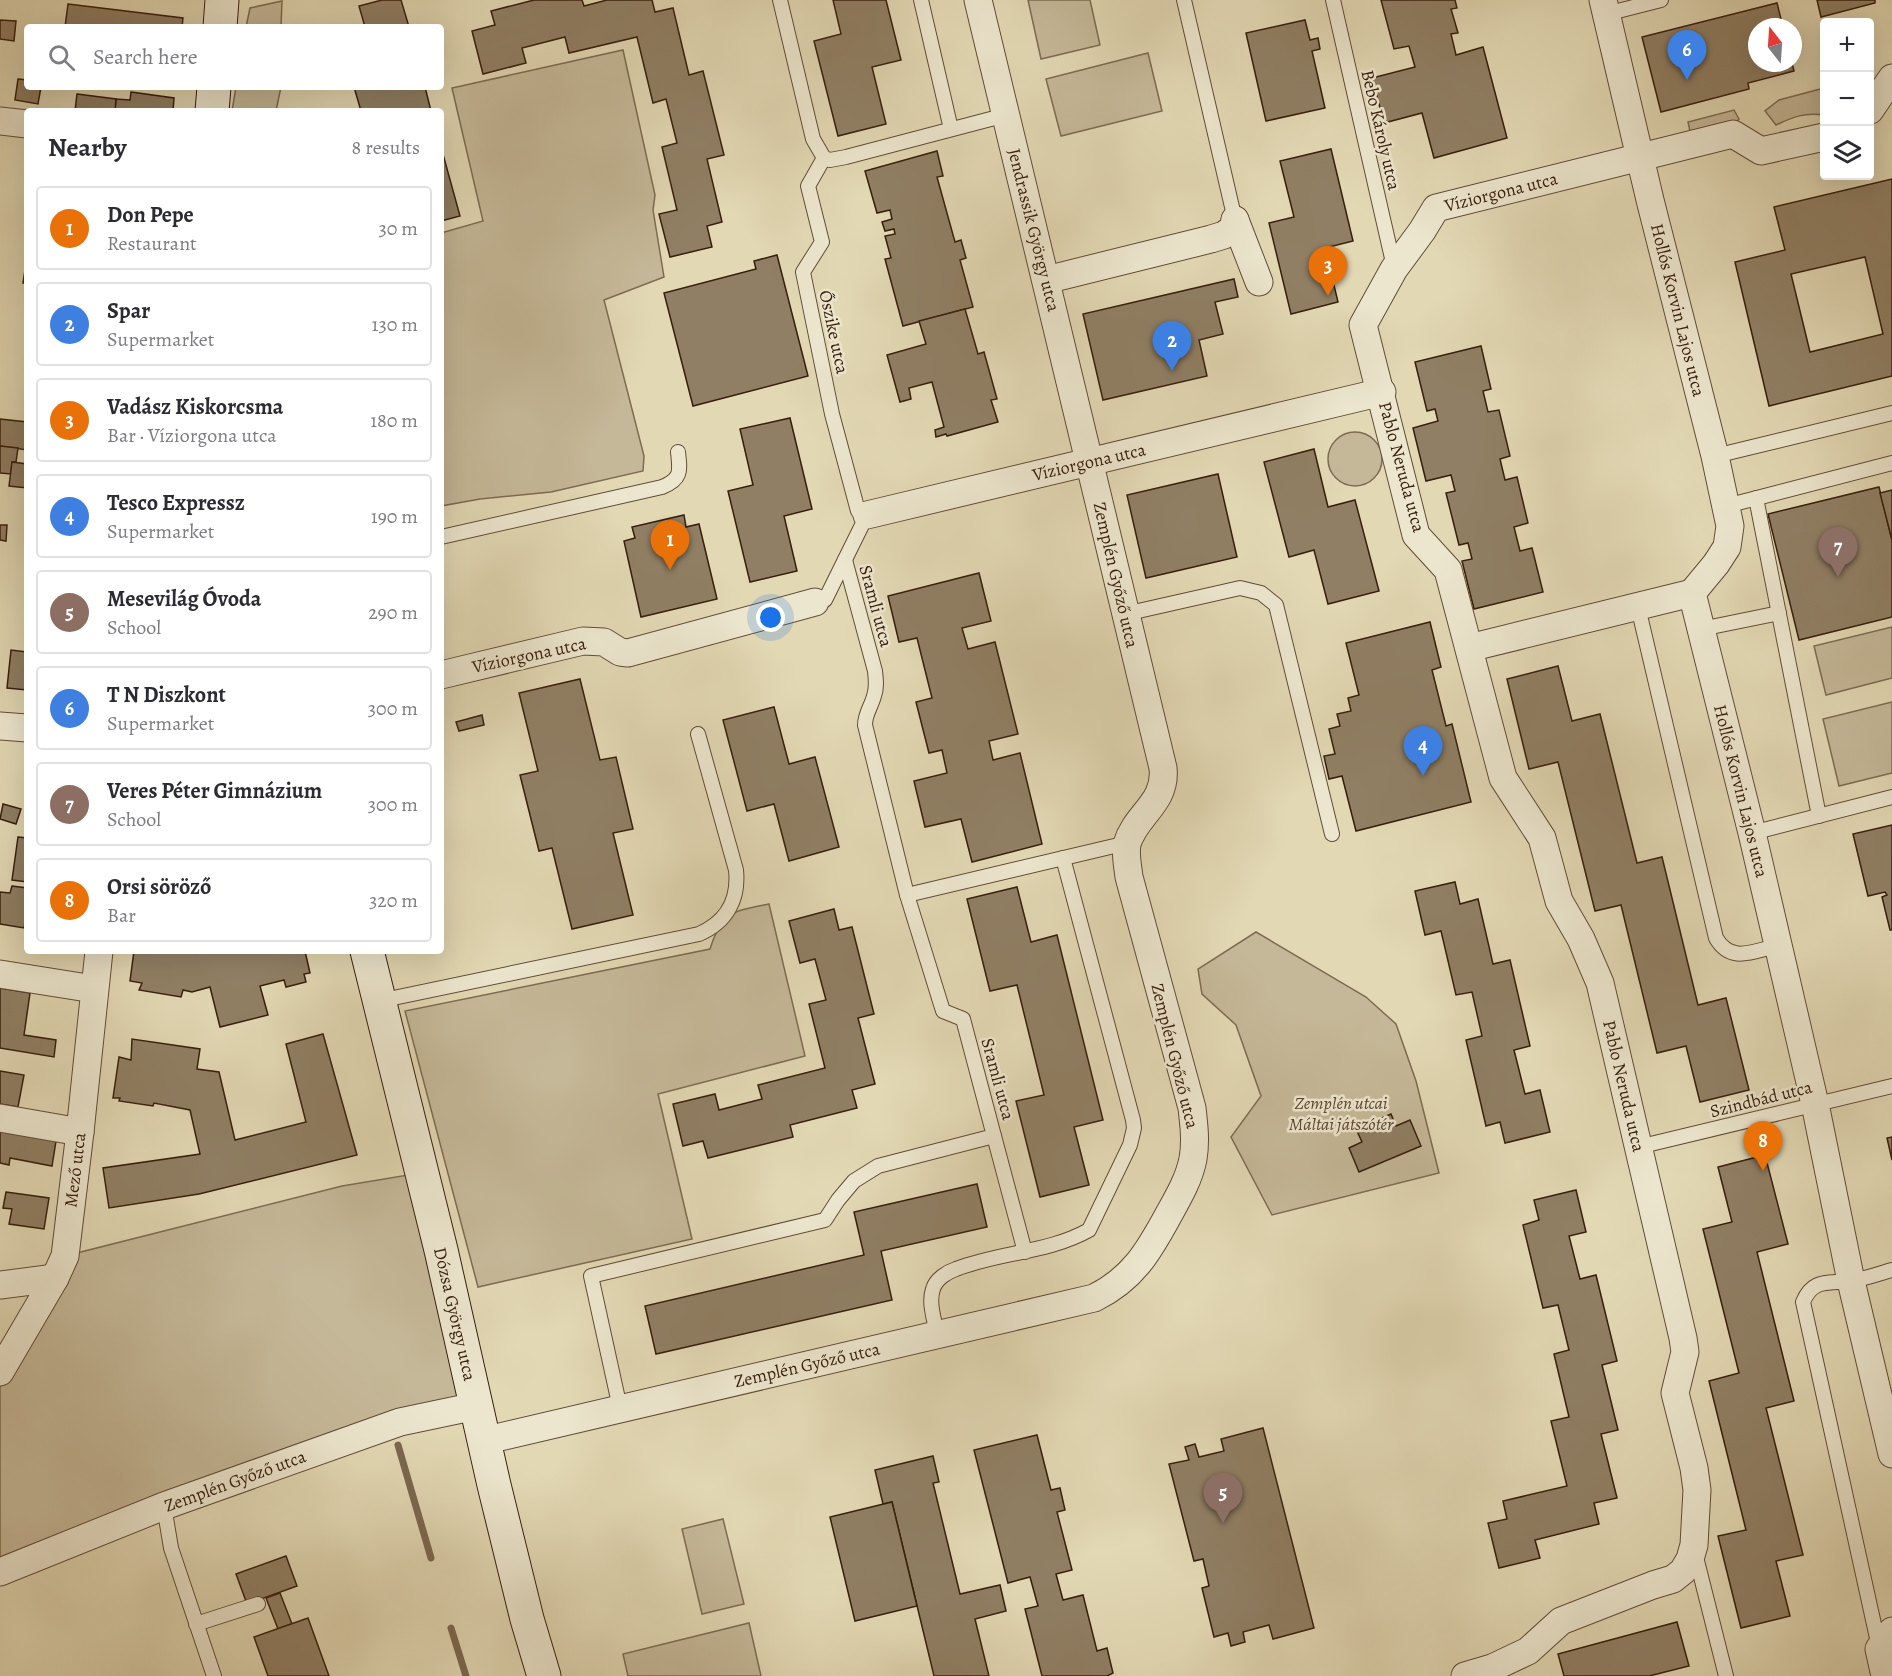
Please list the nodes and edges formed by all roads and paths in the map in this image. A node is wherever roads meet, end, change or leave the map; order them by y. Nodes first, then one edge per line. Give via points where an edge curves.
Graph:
1 (222, 0) edge
2 (780, 0) edge
3 (921, 0) edge
4 (978, 0) edge
5 (1184, 0) edge
6 (1333, 0) edge
7 (1660, 0) edge
8 (1604, 7) edge
9 (219, 24) edge
10 (1892, 78) edge
11 (214, 90) edge
12 (1874, 103) edge
13 (212, 108) edge
14 (1006, 115) junction
15 (0, 121) edge
16 (24, 124) edge
17 (951, 129) junction
18 (1820, 138) edge
19 (1638, 148) junction
20 (824, 158) junction
21 (1235, 220) junction
22 (1394, 269) junction
23 (1046, 280) junction
24 (1260, 282) dead end
25 (1382, 392) junction
26 (1892, 413) edge
27 (678, 452) dead end
28 (1715, 456) junction
29 (1089, 461) junction
30 (1892, 463) edge
31 (1755, 498) junction
32 (1726, 506) junction
33 (867, 515) junction
34 (444, 536) edge
35 (844, 560) junction
36 (1692, 593) junction
37 (815, 602) joint
38 (1638, 607) junction
39 (1779, 613) junction
40 (1125, 614) junction
41 (1701, 629) junction
42 (1469, 648) junction
43 (444, 674) edge
44 (0, 726) edge
45 (24, 728) edge
46 (698, 734) dead end
47 (1892, 797) edge
48 (1819, 816) junction
49 (1752, 832) junction
50 (1332, 834) dead end
51 (1128, 843) junction
52 (1063, 858) junction
53 (907, 895) junction
54 (1778, 946) junction
55 (99, 954) edge
56 (368, 954) edge
57 (0, 974) edge
58 (94, 989) junction
59 (379, 1001) junction
60 (1892, 1086) edge
61 (1815, 1104) junction
62 (0, 1118) edge
63 (80, 1132) junction
64 (994, 1136) junction
65 (1638, 1147) junction
66 (1024, 1252) junction
67 (1892, 1270) edge
68 (56, 1278) junction
69 (1851, 1281) junction
70 (0, 1285) edge
71 (937, 1335) junction
72 (0, 1372) edge
73 (476, 1406) junction
74 (620, 1408) junction
75 (483, 1441) junction
76 (1892, 1454) edge
77 (164, 1506) junction
78 (1694, 1545) junction
79 (0, 1572) edge
80 (258, 1604) dead end
81 (196, 1624) junction
82 (1886, 1640) edge
83 (214, 1676) edge
84 (544, 1676) edge
85 (1465, 1676) edge
86 (1726, 1676) edge
87 (1885, 1676) edge

1 - 9 street
2 - 20 lane via 813,139
3 - 17 lane
4 - 14 street, Jendrassik György utca
5 - 21 lane
6 - 22 lane, Bebo Károly utca
7 - 8 lane
8 - 19 street, Hollós Korvin Lajos utca
10 - 12 street
11 - 13 street
14 - 17 lane
14 - 23 street, Jendrassik György utca
15 - 16 street
17 - 20 lane via 846,157
18 - 19 street, Víziorgona utca via 1761,151 1733,134
19 - 22 street, Víziorgona utca via 1436,208
19 - 28 street, Hollós Korvin Lajos utca
20 - 33 lane, Őszike utca via 807,186 822,242 803,272 832,414 858,511
21 - 23 street via 1234,228 1224,235
21 - 24 street
22 - 25 street, Víziorgona utca via 1363,325
23 - 29 street, Jendrassik György utca
25 - 29 street, Víziorgona utca
25 - 42 street, Pablo Neruda utca via 1416,534 1448,570
26 - 28 lane
27 - 34 lane via 677,477 662,487
28 - 32 street, Hollós Korvin Lajos utca
29 - 33 street, Víziorgona utca
29 - 40 street, Zemplén Győző utca
30 - 31 lane
31 - 32 lane
31 - 39 lane
32 - 36 street, Hollós Korvin Lajos utca via 1730,526 1727,547
33 - 35 lane, Víziorgona utca
35 - 37 lane, Víziorgona utca via 825,600
35 - 53 lane, Sramli utca via 875,671 876,687 865,715 866,725
36 - 38 street
36 - 41 street, Hollós Korvin Lajos utca
37 - 43 street, Víziorgona utca via 628,653 604,642 583,641
38 - 42 street
38 - 54 lane via 1716,938 1722,949 1737,955
39 - 41 lane
39 - 48 lane
40 - 50 lane via 1240,588 1261,593 1276,605
40 - 51 street, Zemplén Győző utca via 1164,778 1158,796
41 - 49 street, Hollós Korvin Lajos utca
42 - 65 street, Pablo Neruda utca via 1503,778 1542,838 1558,901 1581,939 1600,983
44 - 45 street
46 - 59 lane via 737,884 732,906 710,929
47 - 48 lane
48 - 49 lane
49 - 54 street, Hollós Korvin Lajos utca
51 - 52 lane
51 - 71 street, Zemplén Győző utca via 1129,878 1192,1108 1195,1145 1184,1186 1150,1249 1113,1289 1094,1298
52 - 53 lane
52 - 66 lane via 1134,1128 1130,1145 1089,1230 1055,1245
53 - 64 lane, Sramli utca via 943,1011 963,1019
54 - 61 street, Hollós Korvin Lajos utca
55 - 58 street, Mező utca
56 - 59 street, Dózsa György utca
57 - 58 street
58 - 63 street, Mező utca
59 - 73 street, Dózsa György utca
60 - 61 lane, Szindbád utca
61 - 65 lane, Szindbád utca
61 - 69 street, Hollós Korvin Lajos utca
62 - 63 street
63 - 68 street, Mező utca via 64,1256
64 - 66 lane
64 - 74 lane, Sramli utca via 878,1166 854,1181 825,1220 591,1276
65 - 78 street, Pablo Neruda utca via 1685,1352 1675,1393 1697,1490
66 - 71 lane via 958,1268 936,1281 932,1302
67 - 69 lane
68 - 70 street
68 - 72 street, Mező utca
69 - 76 street, Hollós Korvin Lajos utca
69 - 82 lane via 1816,1285 1807,1291 1803,1302
71 - 74 street, Zemplén Győző utca
73 - 75 street, Dózsa György utca
73 - 77 street, Zemplén Győző utca via 400,1422
74 - 75 street, Zemplén Győző utca
75 - 84 street, Dózsa György utca
77 - 79 street, Zemplén Győző utca
77 - 81 lane via 171,1548
78 - 85 street, Pablo Neruda utca via 1683,1571 1673,1580 1561,1621 1528,1652
78 - 86 lane
80 - 81 lane
81 - 83 lane
82 - 87 street

